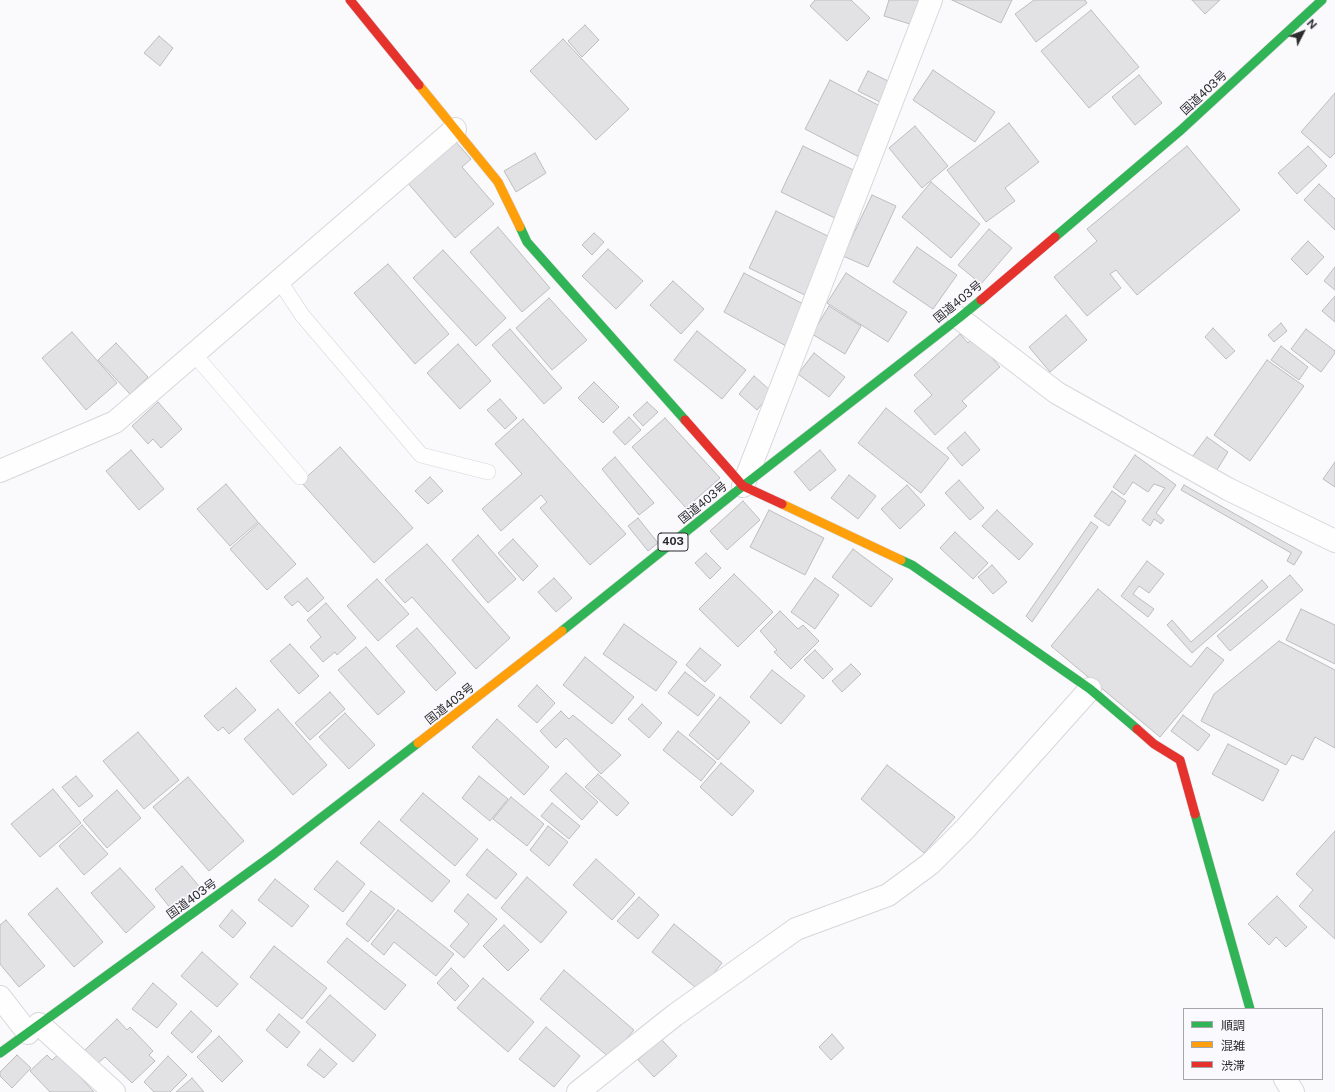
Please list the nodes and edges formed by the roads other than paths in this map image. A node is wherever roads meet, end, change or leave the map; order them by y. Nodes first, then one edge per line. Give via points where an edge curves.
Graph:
1 (350, 0) edge
2 (931, 0) edge
3 (1322, 0) edge
4 (456, 129) junction
5 (279, 280) junction
6 (959, 318) junction
7 (194, 354) junction
8 (0, 471) edge
9 (488, 472) dead end
10 (300, 477) dead end
11 (743, 486) junction
12 (1335, 541) edge
13 (1090, 689) junction
14 (0, 997) edge
15 (1250, 1008) edge
16 (33, 1029) junction
17 (0, 1053) edge
18 (1287, 1080) edge
19 (114, 1092) edge
20 (578, 1092) edge
21 (1293, 1092) edge

1 - 4 main road
2 - 11 street
3 - 6 main road, 国道403号 / 403 via 1181,130
4 - 5 street
4 - 11 main road via 498,182 527,242
5 - 7 street
5 - 9 lane via 302,315 421,455
6 - 11 main road, 国道403号 / 403
6 - 12 street via 1057,393 1228,489
7 - 8 street via 115,422
7 - 10 lane
11 - 13 main road via 912,566
11 - 16 main road, 国道403号 / 403 via 530,657 274,854
13 - 15 main road via 1154,744 1180,760
13 - 20 street via 965,829 930,864 888,895 796,930 675,1015
14 - 16 street
16 - 17 main road, 国道403号 / 403
16 - 19 street
18 - 21 street

